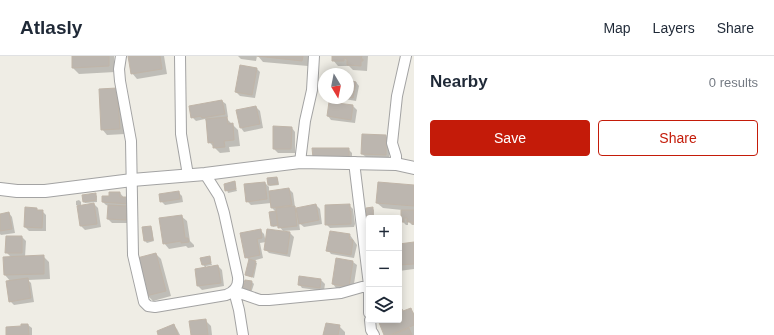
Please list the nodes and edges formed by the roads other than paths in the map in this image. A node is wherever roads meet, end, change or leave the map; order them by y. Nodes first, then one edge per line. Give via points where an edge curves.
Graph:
1 (121, 56) edge
2 (180, 56) edge
3 (314, 56) edge
4 (407, 56) edge
5 (414, 58) edge
6 (300, 162) junction
7 (354, 162) junction
8 (396, 164) junction
9 (414, 168) edge
10 (205, 174) junction
11 (188, 175) junction
12 (132, 180) junction
13 (0, 189) edge
14 (366, 267) edge
15 (366, 286) edge
16 (234, 291) junction
17 (370, 323) edge
18 (243, 335) edge
19 (374, 335) edge

1 - 12 street via 120,81 131,141
2 - 11 street via 181,134
3 - 6 street via 312,90
4 - 5 street via 410,59
4 - 8 street via 397,96 392,143
6 - 7 street
6 - 10 street
7 - 8 street
7 - 14 street
8 - 9 street
10 - 11 street
10 - 16 street via 219,196 224,213 238,277
11 - 12 street
12 - 13 street via 45,191
12 - 16 street via 133,255 144,302 155,307 226,295
15 - 16 street via 341,293 269,300 260,300
16 - 18 street
17 - 19 street

